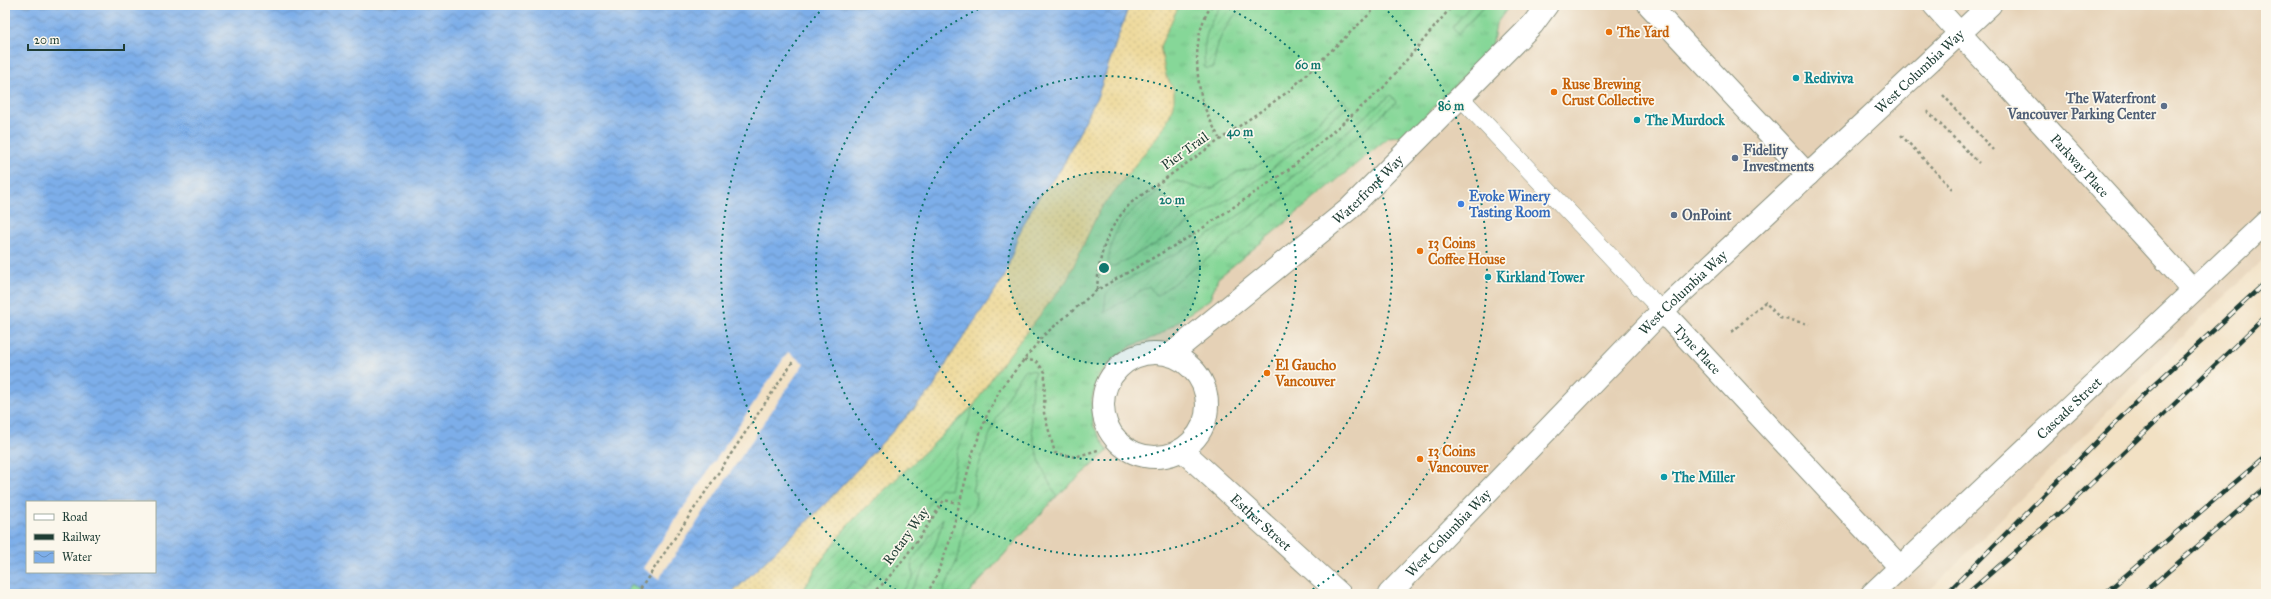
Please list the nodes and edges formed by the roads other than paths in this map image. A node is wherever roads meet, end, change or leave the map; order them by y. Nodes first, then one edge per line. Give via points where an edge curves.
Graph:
1 (1547, 5) edge
2 (1649, 5) edge
3 (1934, 5) edge
4 (1990, 5) edge
5 (1961, 32) junction
6 (1461, 98) junction
7 (1808, 174) junction
8 (2266, 222) edge
9 (2193, 290) junction
10 (1662, 311) junction
11 (1170, 355) junction
12 (1182, 450) junction
13 (1899, 566) junction
14 (1340, 594) edge
15 (1389, 594) edge
16 (1872, 594) edge

1 - 6 street, Waterfront Way via 1533,24
2 - 7 street
3 - 5 street, Parkway Place
4 - 5 street, West Columbia Way
5 - 7 street, West Columbia Way
5 - 9 street, Parkway Place
6 - 10 lane, Tyne Place
6 - 11 street, Waterfront Way via 1349,209
7 - 10 street, West Columbia Way
8 - 9 street, Cascade Street
9 - 13 street, Cascade Street
10 - 13 street, Tyne Place
10 - 15 street, West Columbia Way
11 - 12 street via 1186,362 1198,374 1205,390 1208,407 1204,424 1195,439
11 - 12 street via 1147,354 1135,357 1120,366 1109,380 1104,396 1104,413 1109,429 1119,443 1133,452 1150,457 1166,456
12 - 14 street, Esther Street
13 - 16 street, Cascade Street

